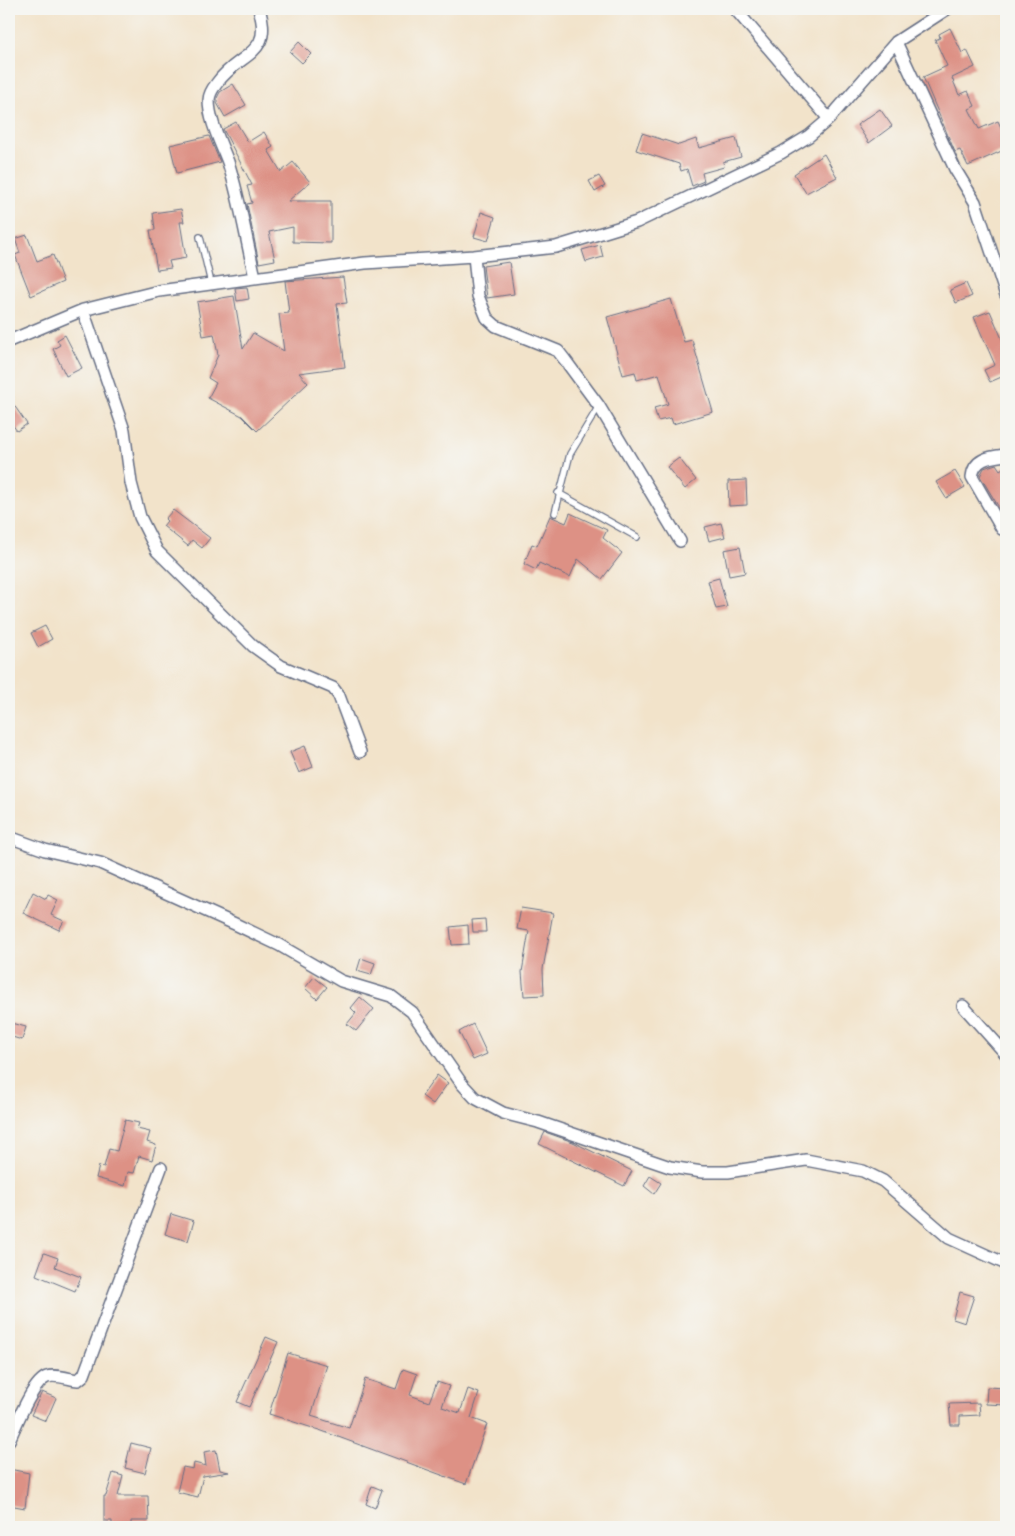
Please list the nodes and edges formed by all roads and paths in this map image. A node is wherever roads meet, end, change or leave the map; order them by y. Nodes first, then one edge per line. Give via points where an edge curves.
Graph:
1 (259, 9) edge
2 (735, 9) edge
3 (947, 9) edge
4 (896, 42) junction
5 (829, 120) junction
6 (200, 237) dead end
7 (474, 256) junction
8 (255, 277) junction
9 (211, 283) junction
10 (1006, 295) edge
11 (83, 310) junction
12 (9, 340) edge
13 (599, 406) junction
14 (1006, 455) edge
15 (558, 494) junction
16 (555, 513) dead end
17 (1002, 530) dead end
18 (637, 537) dead end
19 (680, 540) dead end
20 (360, 752) dead end
21 (9, 837) edge
22 (963, 1006) dead end
23 (1006, 1054) edge
24 (161, 1168) dead end
25 (1006, 1264) edge
26 (9, 1440) edge

1 - 8 street via 264,28 262,38 256,48 226,71 209,98 210,112 228,164
2 - 5 street
3 - 4 street
4 - 5 street
4 - 10 street via 955,169 975,202
5 - 7 street via 782,153 637,222 556,247
6 - 9 lane
7 - 8 street via 365,263
7 - 13 street via 478,296 487,318 496,326 558,351
8 - 9 street
9 - 11 street via 159,291
11 - 12 street
11 - 20 street via 124,430 131,483 140,517 157,551 253,646 281,666 332,688 339,696
13 - 15 lane via 570,454
13 - 19 street
14 - 17 street via 979,462 972,477
15 - 16 lane
15 - 18 lane
21 - 25 street via 45,850 100,863 279,945 341,981 391,996 412,1012 475,1098 503,1113 670,1167 728,1172 806,1160 863,1171 883,1181 950,1238
22 - 23 street
24 - 26 street via 84,1375 78,1380 50,1376 43,1379 27,1401

